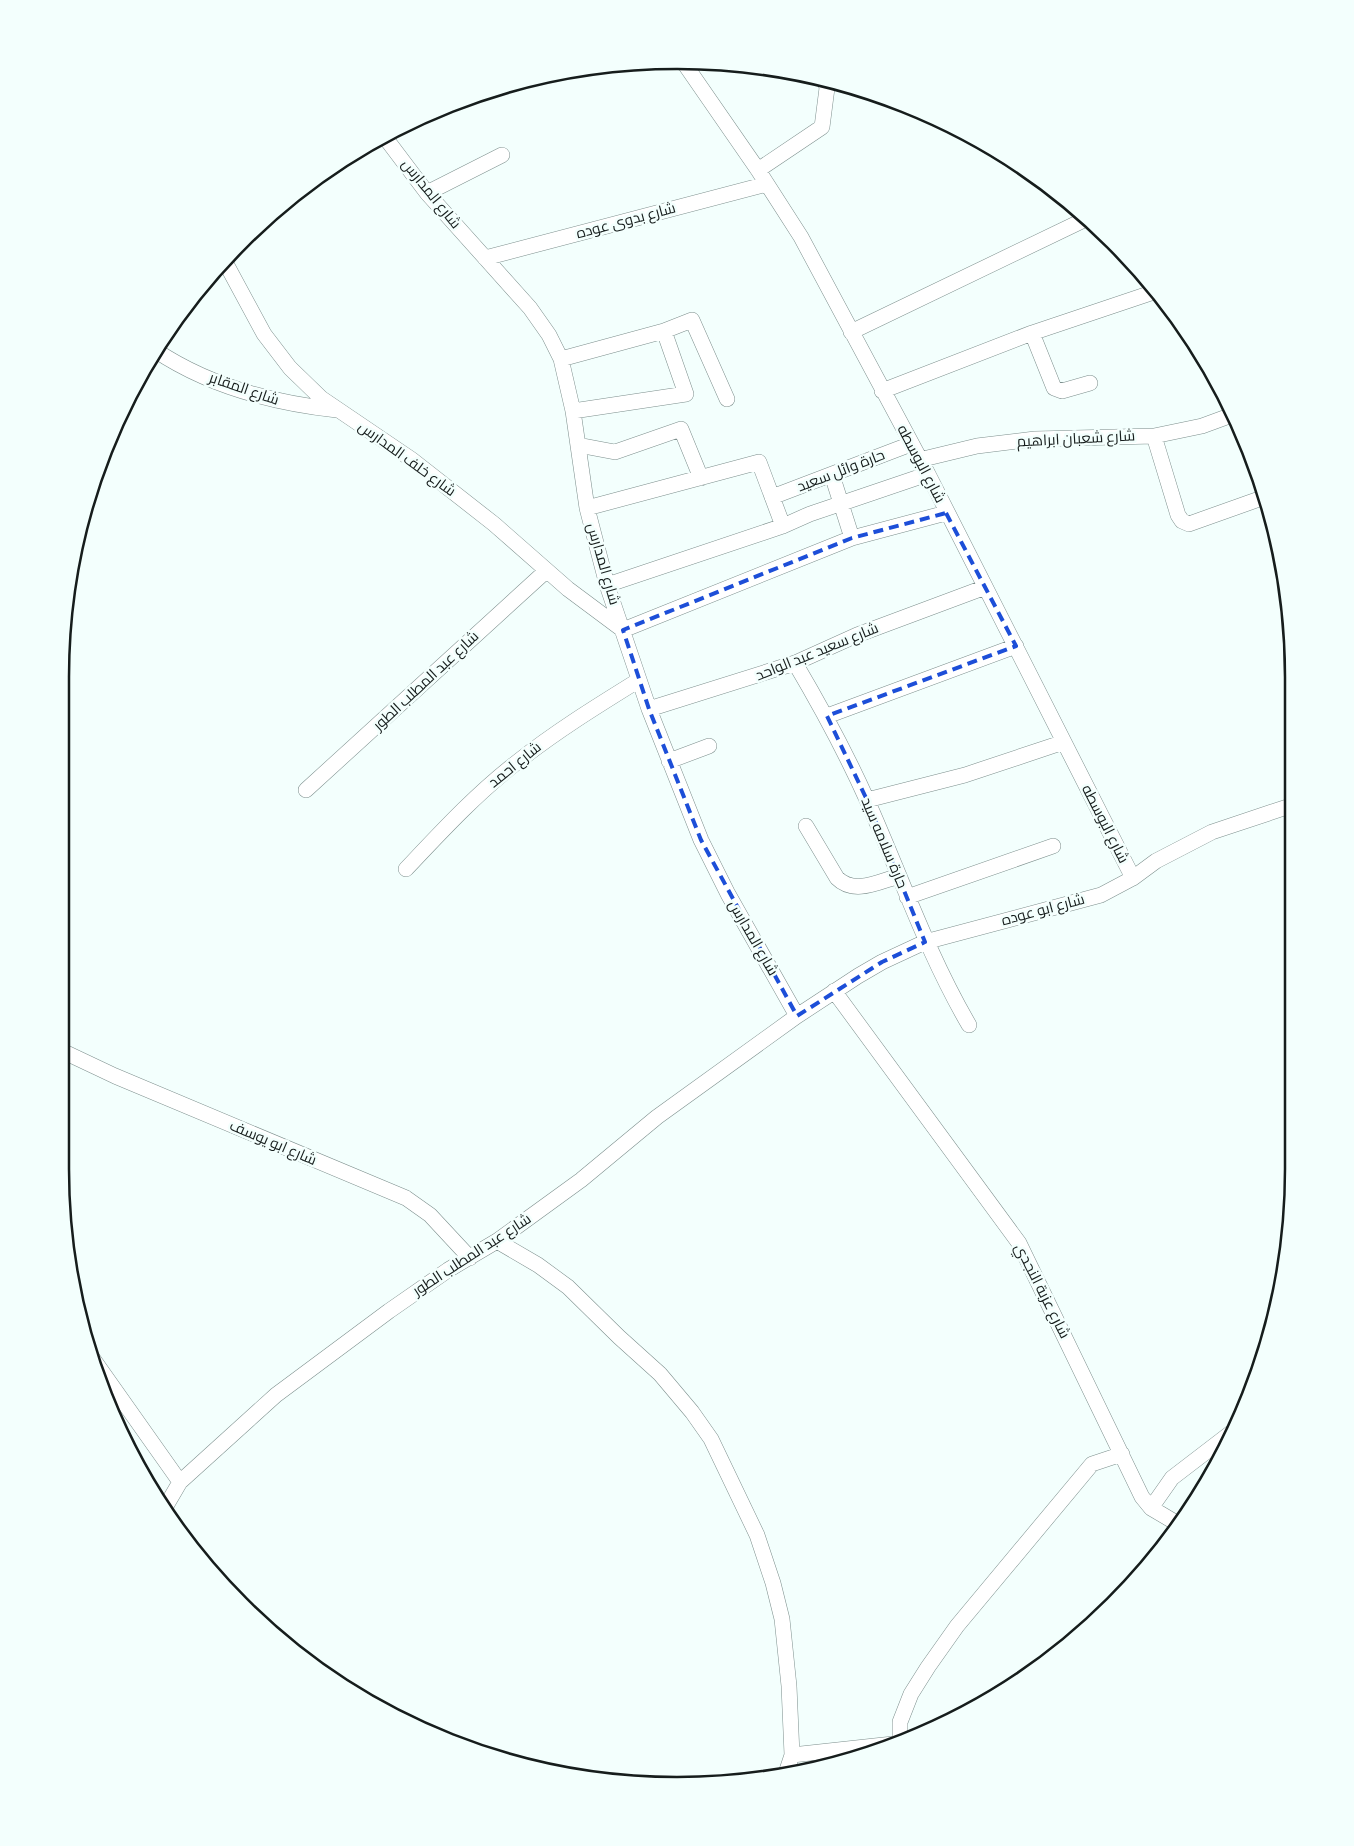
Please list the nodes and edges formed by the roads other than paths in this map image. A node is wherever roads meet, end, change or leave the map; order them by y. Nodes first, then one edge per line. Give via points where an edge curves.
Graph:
1 (688, 69) edge
2 (827, 87) edge
3 (388, 142) edge
4 (502, 155) dead end
5 (758, 170) junction
6 (767, 184) junction
7 (427, 193) junction
8 (1080, 222) edge
9 (486, 258) junction
10 (228, 268) edge
11 (1149, 294) edge
12 (664, 331) junction
13 (851, 332) junction
14 (1032, 333) junction
15 (162, 354) edge
16 (560, 359) junction
17 (1090, 383) dead end
18 (882, 392) junction
19 (727, 399) dead end
20 (338, 410) junction
21 (573, 411) junction
22 (1227, 417) edge
23 (1154, 436) junction
24 (911, 444) junction
25 (578, 446) junction
26 (919, 460) junction
27 (928, 474) junction
28 (832, 475) junction
29 (701, 478) junction
30 (772, 497) junction
31 (1259, 499) edge
32 (840, 503) junction
33 (587, 508) junction
34 (946, 513) junction
35 (783, 526) junction
36 (852, 538) junction
37 (546, 571) junction
38 (607, 586) junction
39 (984, 588) junction
40 (623, 630) junction
41 (1016, 646) junction
42 (795, 663) junction
43 (639, 680) junction
44 (649, 709) junction
45 (826, 716) junction
46 (1064, 742) junction
47 (709, 746) dead end
48 (669, 762) junction
49 (306, 790) dead end
50 (867, 800) junction
51 (1285, 808) edge
52 (806, 826) dead end
53 (1053, 846) dead end
54 (406, 869) dead end
55 (899, 876) junction
56 (1133, 878) junction
57 (907, 897) junction
58 (925, 942) junction
59 (834, 991) junction
60 (797, 1016) junction
61 (969, 1025) dead end
62 (69, 1054) edge
63 (497, 1241) junction
64 (470, 1258) junction
65 (105, 1376) edge
66 (1222, 1440) edge
67 (1122, 1454) junction
68 (180, 1482) junction
69 (168, 1502) edge
70 (1151, 1508) junction
71 (1173, 1521) edge
72 (900, 1735) edge
73 (867, 1747) edge
74 (792, 1755) junction
75 (788, 1767) edge

1 - 5 street, شارع البوسطه
2 - 5 street via 822,127
3 - 7 street, شارع المدارس
4 - 7 street
5 - 6 street, شارع البوسطه
6 - 9 street, شارع بدوى عوده
6 - 13 street, شارع البوسطه via 801,237
7 - 9 street, شارع المدارس
8 - 13 street
9 - 16 street, شارع المدارس via 530,308 549,335
10 - 20 street, شارع خلف المدارس via 264,334 290,368
11 - 14 street
12 - 16 street
12 - 19 street via 692,320
12 - 21 street via 686,394
13 - 18 street, شارع البوسطه
14 - 17 street via 1054,388 1062,391
14 - 18 street
15 - 20 street, شارع المقابر via 217,383 256,397
16 - 21 street, شارع المدارس
18 - 24 street, شارع البوسطه
20 - 37 street, شارع خلف المدارس via 411,459 494,524
21 - 25 street, شارع المدارس
22 - 23 street, شارع شعبان ابراهيم via 1202,426
23 - 26 street, شارع شعبان ابراهيم via 1035,439 977,446
23 - 31 street via 1178,515 1185,523
24 - 26 street, شارع البوسطه
24 - 28 street, حارة وائل سعيد
25 - 29 street via 615,452 681,429
25 - 33 street, شارع المدارس
26 - 27 street, شارع البوسطه
27 - 32 street
27 - 34 street, شارع البوسطه
28 - 30 street, حارة وائل سعيد
28 - 32 street
29 - 30 street via 759,462
29 - 33 street
30 - 35 street
32 - 35 street
32 - 36 street
33 - 38 street, شارع المدارس
34 - 36 street
34 - 39 street, شارع البوسطه
35 - 38 street
36 - 40 street
37 - 40 street, شارع خلف المدارس
37 - 49 street, شارع عبد المطلب الطور
38 - 40 street, شارع المدارس
39 - 41 street, شارع البوسطه
39 - 42 street, شارع سعيد عبد الواحد via 902,617
40 - 43 street, شارع المدارس
41 - 45 street
41 - 46 street, شارع البوسطه
42 - 44 street, شارع سعيد عبد الواحد
42 - 45 street, حارة سلامه سيد
43 - 44 street, شارع المدارس
43 - 54 street, شارع احمد via 575,719 514,764 458,814
44 - 48 street, شارع المدارس
45 - 50 street, حارة سلامه سيد
46 - 50 street via 965,774
46 - 56 street, شارع البوسطه
47 - 48 street
48 - 60 street, شارع المدارس via 724,887
50 - 55 street, حارة سلامه سيد
51 - 56 street, شارع ابو عوده via 1212,832 1156,861
52 - 55 street via 842,884 853,888
53 - 57 street
55 - 57 street, حارة سلامه سيد
56 - 58 street, شارع ابو عوده via 1101,894
57 - 58 street, حارة سلامه سيد
58 - 59 street, شارع ابو عوده via 882,962
58 - 61 street, حارة سلامه سيد
59 - 60 street, شارع ابو عوده
59 - 67 street, شارع عزبة النجدي via 1019,1243
60 - 63 street, شارع عبد المطلب الطور via 657,1117 581,1180
62 - 64 street, شارع ابو يوسف via 406,1198 443,1227
63 - 64 street, شارع عبد المطلب الطور
63 - 74 street via 568,1286 660,1374 712,1439 757,1535 773,1583 783,1628
64 - 68 street, شارع عبد المطلب الطور via 388,1311 276,1395
65 - 68 street
66 - 70 street via 1172,1478
67 - 70 street, شارع عزبة النجدي via 1142,1497
67 - 72 street via 1092,1464 957,1626 911,1694 900,1722
68 - 69 street, شارع عبد المطلب الطور
70 - 71 street, شارع عزبة النجدي
73 - 74 street
74 - 75 street

